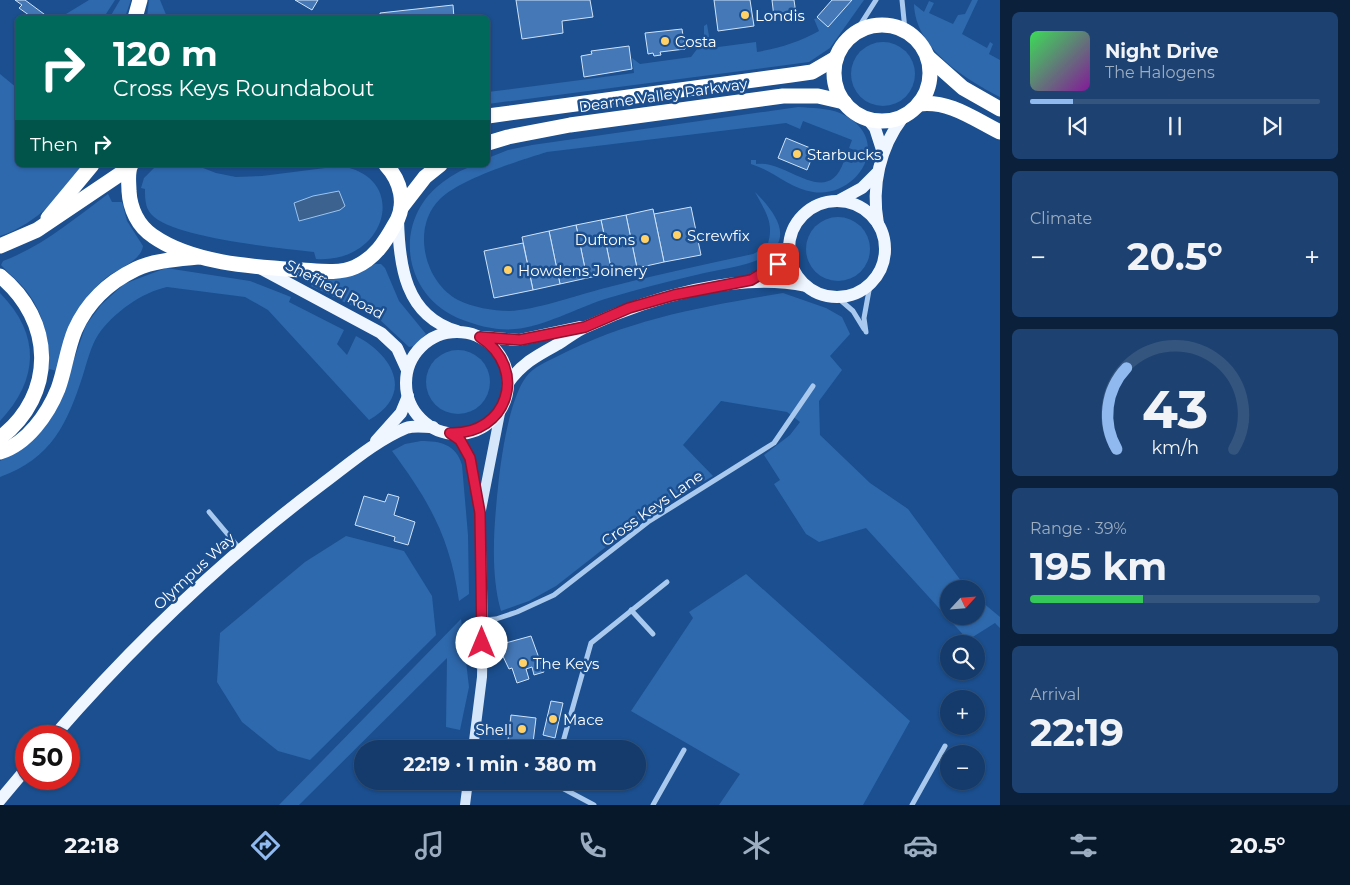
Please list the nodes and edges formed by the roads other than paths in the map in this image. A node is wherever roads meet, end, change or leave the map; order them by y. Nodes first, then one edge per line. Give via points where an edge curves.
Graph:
1 (140, 0) edge
2 (876, 0) edge
3 (902, 0) edge
4 (136, 15) edge
5 (905, 30) junction
6 (855, 33) junction
7 (928, 57) junction
8 (836, 58) junction
9 (844, 102) junction
10 (919, 104) junction
11 (1000, 109) edge
12 (490, 116) edge
13 (903, 116) junction
14 (867, 118) junction
15 (1000, 132) edge
16 (490, 142) edge
17 (884, 152) junction
18 (90, 167) edge
19 (130, 167) edge
20 (131, 167) edge
21 (388, 167) edge
22 (438, 167) edge
23 (878, 172) junction
24 (838, 201) junction
25 (400, 214) junction
26 (878, 224) junction
27 (37, 230) junction
28 (0, 246) edge
29 (789, 252) junction
30 (201, 257) junction
31 (258, 267) junction
32 (0, 276) edge
33 (751, 280) junction
34 (870, 285) junction
35 (806, 286) junction
36 (838, 298) junction
37 (585, 327) junction
38 (458, 331) junction
39 (480, 337) junction
40 (407, 370) junction
41 (508, 383) junction
42 (813, 386) dead end
43 (408, 396) junction
44 (501, 408) junction
45 (433, 428) junction
46 (450, 433) junction
47 (0, 438) edge
48 (372, 447) junction
49 (0, 452) edge
50 (209, 512) dead end
51 (480, 513) junction
52 (240, 550) junction
53 (667, 582) dead end
54 (631, 610) junction
55 (483, 620) junction
56 (653, 634) dead end
57 (64, 725) edge
58 (475, 740) edge
59 (563, 740) edge
60 (684, 750) dead end
61 (940, 755) edge
62 (15, 782) edge
63 (467, 790) edge
64 (566, 790) edge
65 (0, 800) edge
66 (465, 805) edge
67 (594, 805) edge
68 (653, 805) edge
69 (912, 805) edge

1 - 4 highway
2 - 6 street
3 - 5 street
5 - 6 highway via 880,24
5 - 7 highway via 919,42
6 - 8 highway via 843,44
7 - 10 highway via 930,82
7 - 11 highway via 963,88
8 - 9 highway via 835,81
8 - 12 highway, Dearne Valley Parkway via 812,72 791,76
9 - 14 highway
9 - 16 highway, Dearne Valley Parkway via 818,96 783,96 570,126
10 - 13 highway
10 - 15 highway via 946,105
13 - 14 highway via 885,121
13 - 17 main road
14 - 17 main road via 879,136
17 - 23 main road
18 - 27 highway
19 - 27 highway
20 - 30 highway via 129,194 139,224 164,242
21 - 25 highway via 400,188
22 - 25 highway via 425,177
23 - 24 main road via 862,188
23 - 26 main road
24 - 26 main road via 861,208
24 - 29 main road via 820,204 800,219 792,231
25 - 31 highway via 377,252 353,268 323,271
25 - 38 main road via 401,267 410,292 432,319 445,328
26 - 34 main road via 885,256
27 - 28 highway
29 - 33 main road via 771,270
29 - 35 main road via 794,271
30 - 31 highway
30 - 49 highway via 154,262 137,268 103,291 76,328 48,410 25,436
31 - 40 main road, Sheffield Road via 381,333 397,348
32 - 47 highway via 21,295 30,310 39,334 42,355 34,396 19,420
33 - 35 main road
33 - 37 main road via 674,295 629,308
34 - 36 main road via 855,294
34 - 36 street via 864,318 866,332 853,311
35 - 36 main road via 821,295
37 - 39 main road via 520,340
37 - 41 main road via 535,356 516,371
38 - 39 main road
38 - 40 main road via 441,334 426,342 414,354
39 - 41 main road via 500,355
40 - 43 main road
41 - 44 main road
42 - 55 street, Cross Keys Lane via 774,443 648,522 554,595 517,612
43 - 45 main road via 417,414
43 - 48 main road, Olympus Way via 401,413
44 - 46 main road via 479,428 465,433
44 - 51 main road
45 - 46 main road
45 - 48 main road, Olympus Way via 408,427
46 - 51 main road via 460,440 470,458
48 - 52 main road, Olympus Way via 282,514
50 - 52 street
51 - 55 main road
52 - 57 main road, Olympus Way via 149,634
53 - 54 street
54 - 56 street
54 - 59 street via 595,638 588,650
55 - 58 main road via 482,677
60 - 68 street
61 - 69 street
62 - 65 main road
63 - 66 main road
64 - 67 street

